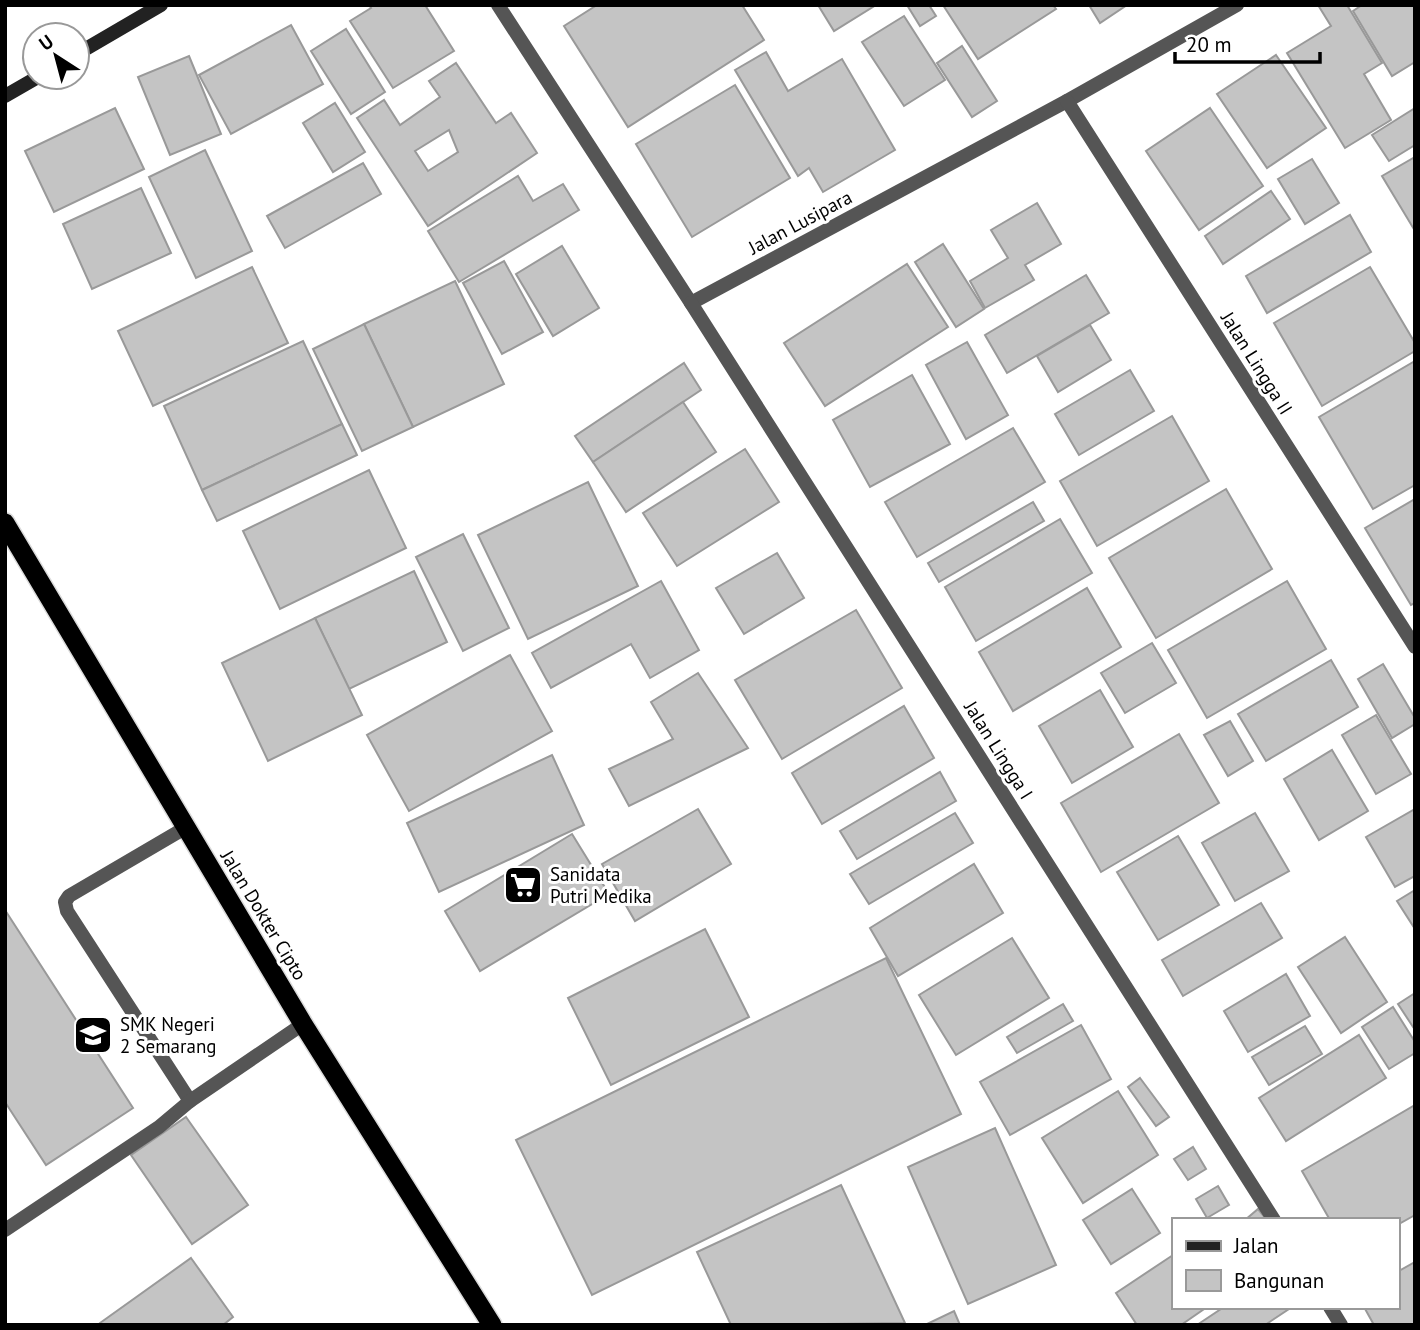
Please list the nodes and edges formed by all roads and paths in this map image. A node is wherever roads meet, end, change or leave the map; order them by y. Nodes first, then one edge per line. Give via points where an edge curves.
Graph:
1 (161, 5) edge
2 (498, 5) edge
3 (1237, 5) edge
4 (91, 46) edge
5 (21, 87) edge
6 (5, 96) edge
7 (1067, 101) junction
8 (691, 303) junction
9 (5, 523) edge
10 (1415, 647) edge
11 (185, 828) junction
12 (303, 1024) junction
13 (190, 1101) junction
14 (1273, 1218) edge
15 (5, 1230) edge
16 (1331, 1309) edge
17 (492, 1325) edge
18 (1341, 1325) edge

1 - 4 main road
2 - 8 street
3 - 7 street, Jalan Lusipara
5 - 6 main road
7 - 8 street, Jalan Lusipara
7 - 10 street, Jalan Lingga II
8 - 14 street, Jalan Lingga I
9 - 11 highway, Jalan Dokter Cipto
11 - 12 highway, Jalan Dokter Cipto
11 - 13 street via 65,902
12 - 13 street
12 - 17 highway, Jalan Dokter Cipto
13 - 15 street via 159,1128
16 - 18 street

